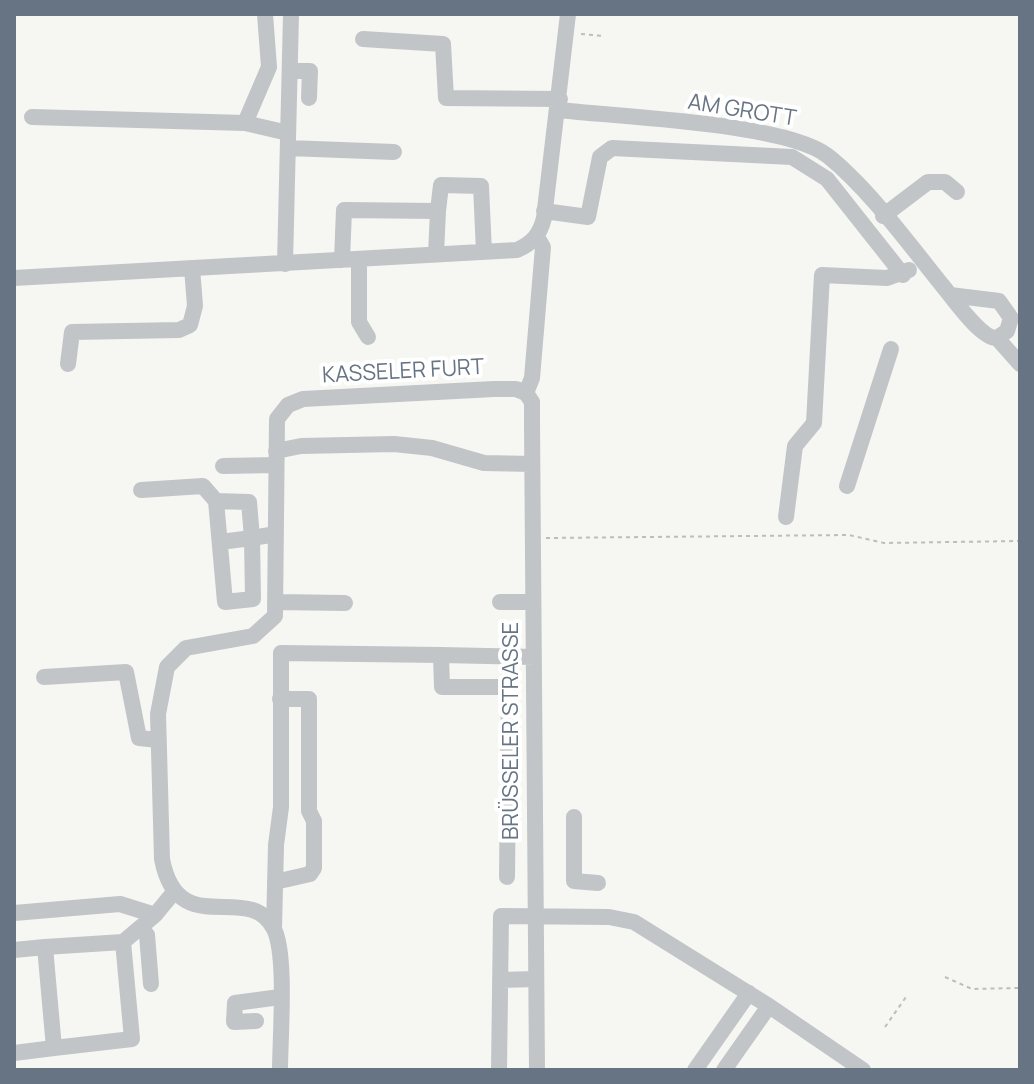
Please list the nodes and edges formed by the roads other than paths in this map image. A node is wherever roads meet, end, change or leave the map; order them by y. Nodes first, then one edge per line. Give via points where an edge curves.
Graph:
1 (265, 14) edge
2 (291, 14) edge
3 (568, 14) edge
4 (363, 39) dead end
5 (290, 71) junction
6 (309, 98) dead end
7 (559, 105) junction
8 (32, 117) dead end
9 (245, 123) junction
10 (288, 141) junction
11 (394, 152) dead end
12 (957, 192) dead end
13 (438, 211) junction
14 (544, 211) junction
15 (883, 216) junction
16 (537, 237) junction
17 (484, 252) junction
18 (436, 254) junction
19 (351, 260) junction
20 (921, 261) junction
21 (285, 264) junction
22 (192, 268) junction
23 (903, 275) junction
24 (14, 278) edge
25 (950, 295) junction
26 (1015, 323) edge
27 (368, 337) dead end
28 (997, 338) junction
29 (891, 349) dead end
30 (68, 364) dead end
31 (1020, 364) edge
32 (526, 393) junction
33 (276, 458) junction
34 (532, 464) junction
35 (223, 466) dead end
36 (847, 486) dead end
37 (141, 490) dead end
38 (216, 501) junction
39 (786, 517) dead end
40 (276, 534) junction
41 (252, 538) junction
42 (220, 542) junction
43 (277, 602) junction
44 (500, 602) dead end
45 (533, 602) junction
46 (345, 603) dead end
47 (441, 655) junction
48 (509, 657) junction
49 (534, 657) junction
50 (44, 677) dead end
51 (509, 687) junction
52 (280, 699) junction
53 (158, 740) junction
54 (534, 774) junction
55 (508, 775) junction
56 (281, 783) junction
57 (309, 783) junction
58 (574, 817) dead end
59 (507, 877) dead end
60 (275, 882) junction
61 (598, 883) dead end
62 (174, 892) junction
63 (14, 913) edge
64 (155, 915) junction
65 (535, 916) junction
66 (140, 928) junction
67 (274, 929) junction
68 (125, 941) junction
69 (45, 947) junction
70 (14, 950) edge
71 (536, 979) junction
72 (500, 980) junction
73 (151, 984) dead end
74 (749, 993) junction
75 (280, 997) junction
76 (769, 1006) junction
77 (256, 1021) dead end
78 (54, 1048) junction
79 (14, 1053) edge
80 (860, 1069) edge
81 (280, 1070) edge
82 (499, 1070) edge
83 (537, 1070) edge
84 (695, 1070) edge
85 (724, 1070) edge

1 - 9 street via 269,67
2 - 5 street
3 - 7 street
4 - 7 street, AM GROTT via 443,44 446,98
5 - 6 street via 310,71
5 - 10 street
7 - 14 street
7 - 15 street, AM GROTT via 799,141 827,155
8 - 9 street
9 - 10 street
10 - 11 street
10 - 21 street
12 - 15 street via 945,182 928,182
13 - 17 street via 441,185 481,186
13 - 18 street
13 - 19 street via 344,210
14 - 16 street
14 - 23 street via 588,217 600,157 612,148 792,157 827,179
15 - 20 street, AM GROTT
16 - 17 street via 517,250
16 - 32 street via 543,247 532,378
17 - 18 street
18 - 19 street
19 - 21 street
19 - 27 street via 359,322
20 - 23 street
20 - 25 street, AM GROTT
21 - 22 street
22 - 24 street
22 - 30 street via 195,306 190,325 179,330 72,332
23 - 39 street via 822,275 814,423 795,446
25 - 26 street via 999,301
25 - 28 street, AM GROTT via 984,333
26 - 28 street
28 - 31 street, AM GROTT
29 - 36 street
32 - 33 street, KASSELER FURT via 494,389 303,399 284,408 277,419
32 - 34 street, BRÜSSELER STRASSE via 532,402
33 - 34 street via 301,446 394,444 484,463
33 - 35 street
33 - 40 street
34 - 45 street, BRÜSSELER STRASSE
37 - 38 street via 203,486
38 - 41 street via 249,502
38 - 42 street
40 - 41 street
40 - 43 street
41 - 42 street
41 - 42 street via 253,599 225,602
43 - 46 street
43 - 53 street via 271,620 253,636 197,645 167,667 160,691
44 - 45 street
45 - 49 street, BRÜSSELER STRASSE
47 - 48 street
47 - 51 street via 442,687
47 - 52 street via 281,653
48 - 49 street
48 - 51 street
49 - 54 street, BRÜSSELER STRASSE
50 - 53 street via 126,672 139,738
51 - 55 street
52 - 56 street
52 - 57 street via 309,699
53 - 62 street via 162,859 166,882
54 - 55 street
54 - 65 street, BRÜSSELER STRASSE
55 - 59 street
56 - 57 street
56 - 60 street
57 - 60 street via 314,868 310,874
58 - 61 street via 574,881
60 - 67 street
62 - 64 street
62 - 67 street via 199,906 251,910
63 - 64 street via 120,904
64 - 66 street
65 - 71 street, BRÜSSELER STRASSE
65 - 72 street via 501,916
65 - 74 street via 634,922
66 - 68 street
66 - 73 street via 147,935
67 - 75 street
68 - 69 street
68 - 78 street via 132,1039
69 - 70 street
69 - 78 street
71 - 72 street
71 - 83 street, BRÜSSELER STRASSE
72 - 82 street
74 - 76 street
74 - 84 street
75 - 77 street via 235,1003 234,1022
75 - 81 street
76 - 80 street
76 - 85 street
78 - 79 street

